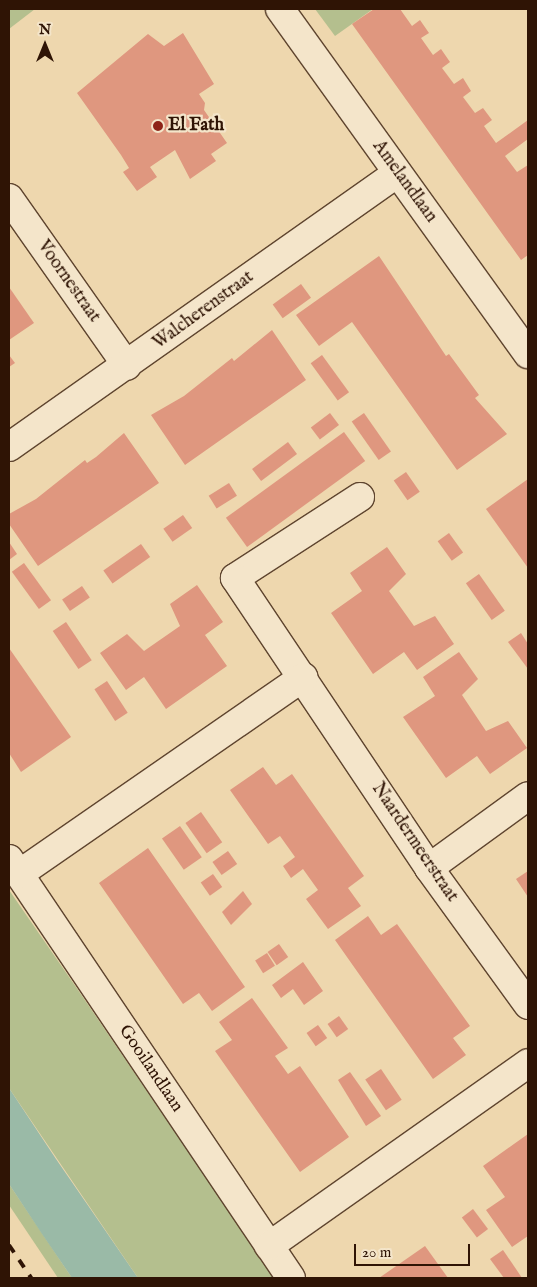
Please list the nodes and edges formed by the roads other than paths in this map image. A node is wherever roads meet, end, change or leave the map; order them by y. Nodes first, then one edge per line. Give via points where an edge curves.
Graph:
1 (280, 9) edge
2 (397, 173) junction
3 (9, 198) edge
4 (528, 354) edge
5 (127, 366) junction
6 (9, 447) edge
7 (360, 497) dead end
8 (304, 677) junction
9 (528, 796) edge
10 (14, 866) edge
11 (429, 868) junction
12 (528, 1005) edge
13 (528, 1063) edge
14 (269, 1246) junction
15 (291, 1278) edge

1 - 2 street, Amelandlaan
2 - 4 street, Amelandlaan
2 - 5 street, Walcherenstraat
3 - 5 street, Voornestraat
5 - 6 street, Walcherenstraat
7 - 8 street, Naardermeerstraat via 236,578
8 - 10 street
8 - 11 street, Naardermeerstraat
9 - 11 street
10 - 14 street, Gooilandlaan
11 - 12 street, Naardermeerstraat
13 - 14 street
14 - 15 street, Gooilandlaan

